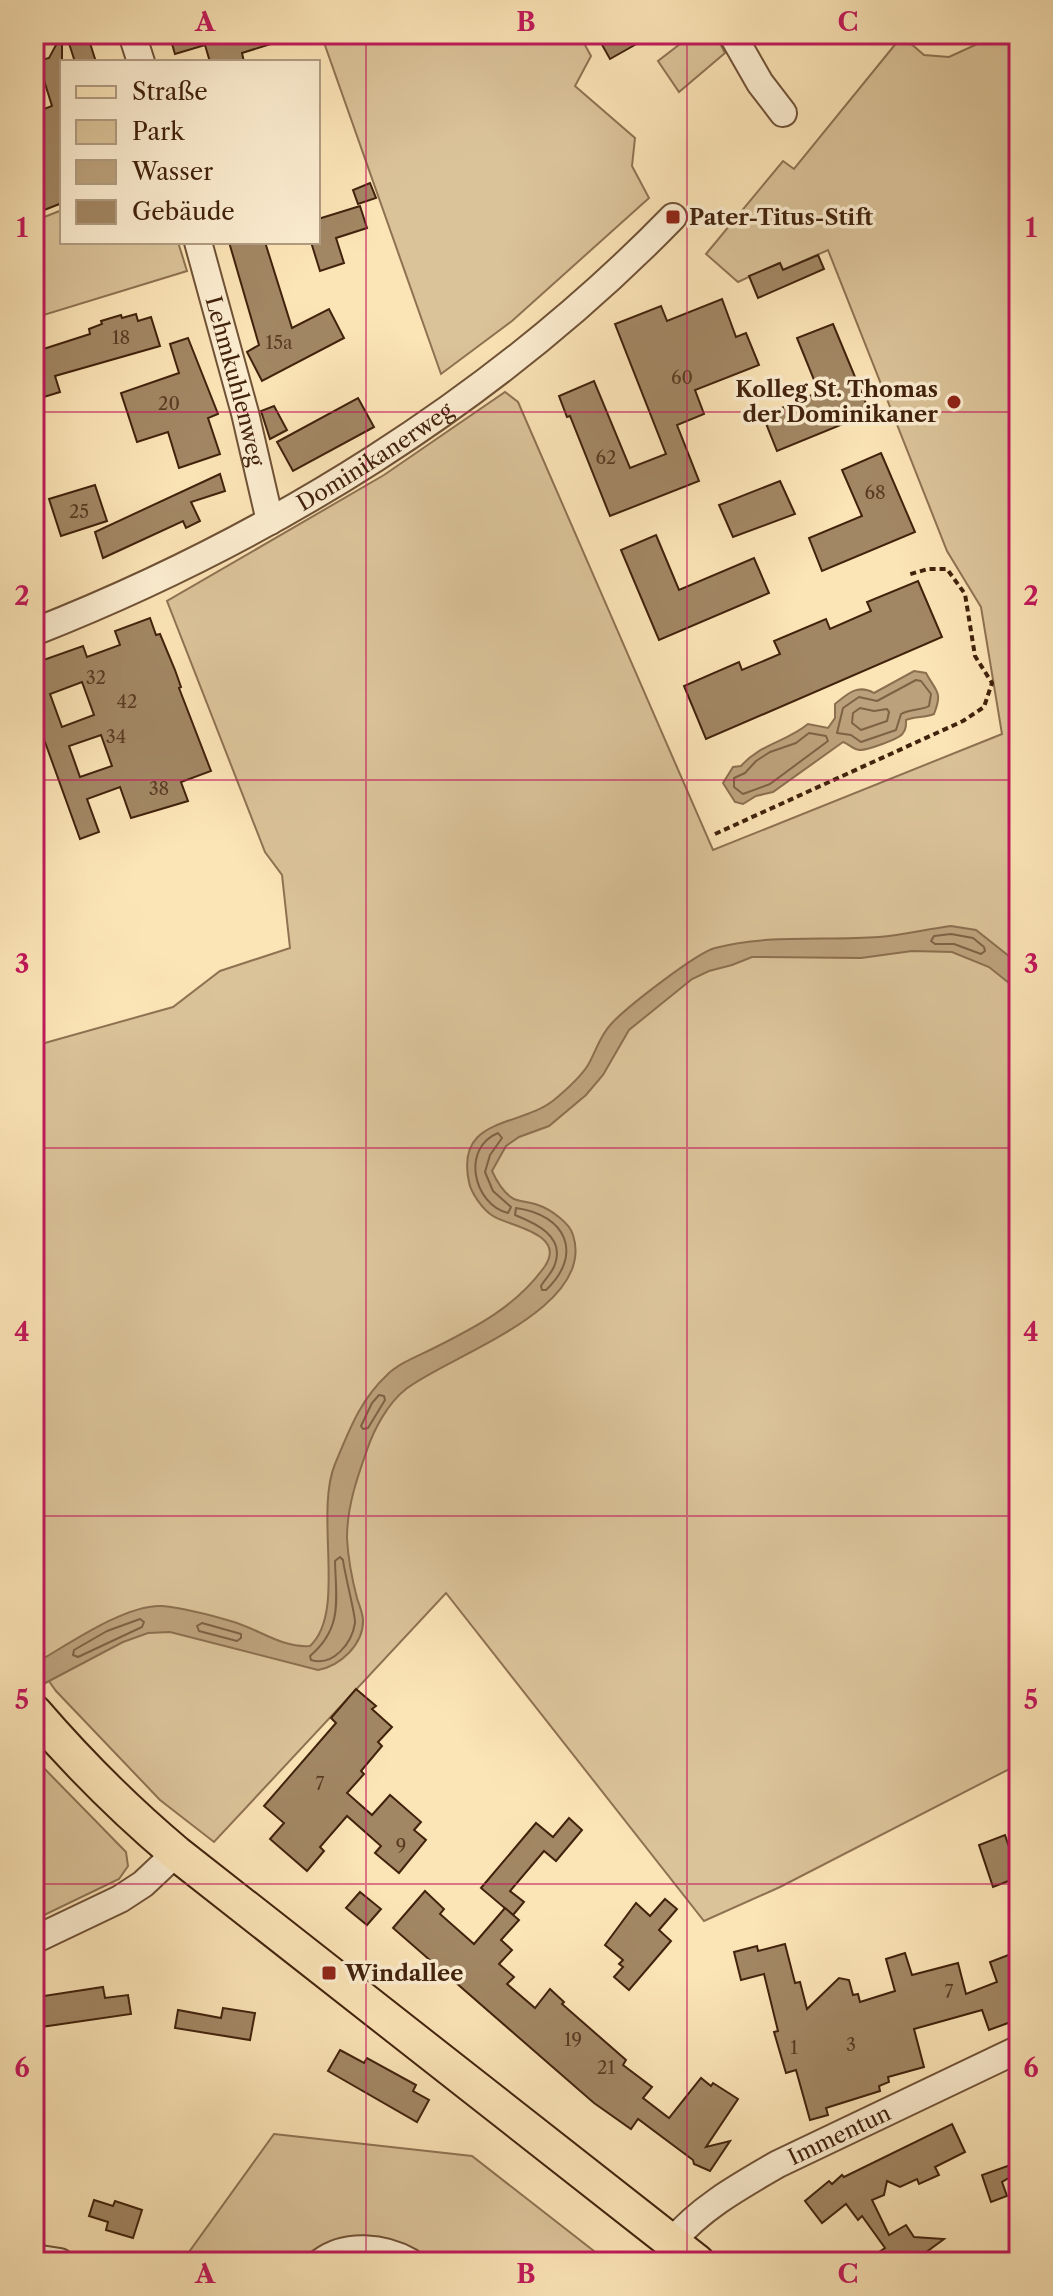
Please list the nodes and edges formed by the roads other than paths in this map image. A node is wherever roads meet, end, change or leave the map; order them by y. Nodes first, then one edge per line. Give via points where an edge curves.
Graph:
1 (132, 34) edge
2 (732, 34) edge
3 (140, 60) edge
4 (783, 113) dead end
5 (673, 217) dead end
6 (199, 244) edge
7 (270, 521) junction
8 (34, 632) edge
9 (34, 1712) edge
10 (176, 1853) junction
11 (34, 1940) edge
12 (1019, 2049) edge
13 (684, 2252) edge
14 (34, 2258) edge
15 (60, 2262) edge
16 (321, 2262) edge
17 (410, 2262) edge

1 - 3 street
2 - 4 street
5 - 7 street, Dominikanerweg via 509,364 398,442
6 - 7 street, Lehmkuhlenweg
7 - 8 street, Dominikanerweg
9 - 10 main road via 72,1756
10 - 11 street via 120,1899
10 - 13 main road
12 - 13 street, Immentun via 744,2183 688,2222
14 - 15 street
16 - 17 street via 345,2250 376,2250

